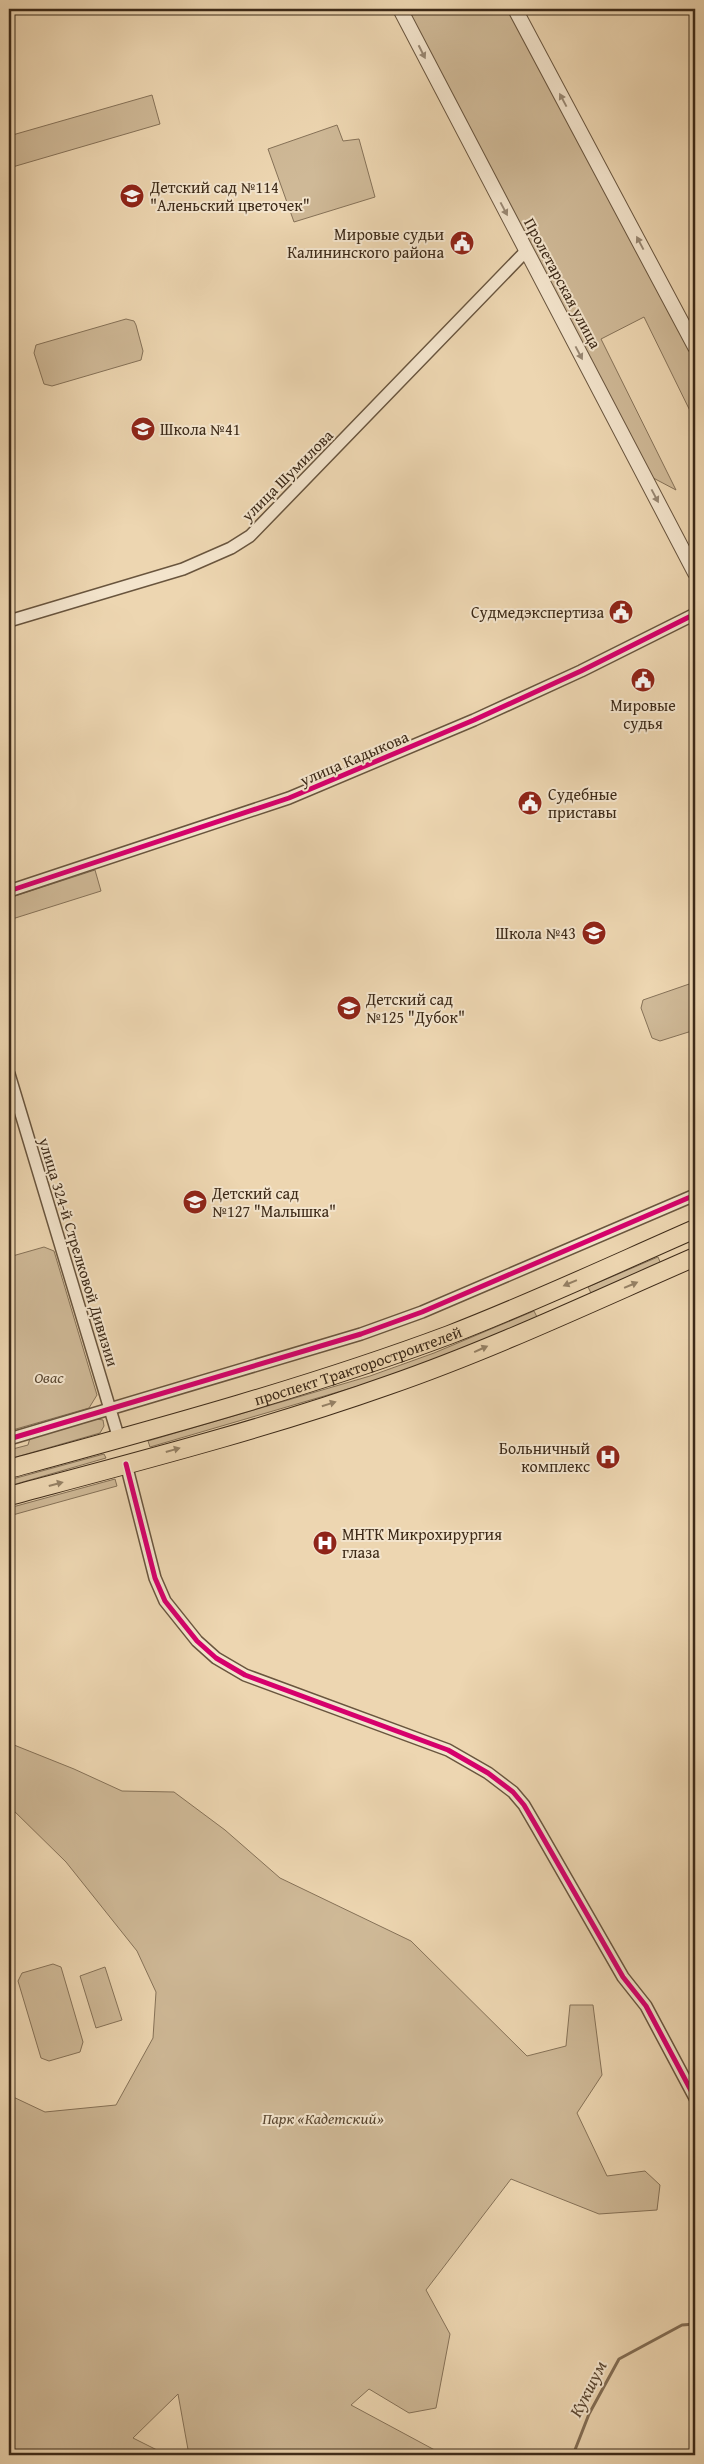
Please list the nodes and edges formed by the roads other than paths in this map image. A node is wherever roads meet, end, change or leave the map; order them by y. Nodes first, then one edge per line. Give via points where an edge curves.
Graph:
1 (400, 9) edge
2 (514, 9) edge
3 (526, 251) junction
4 (695, 347) edge
5 (695, 573) edge
6 (695, 614) edge
7 (9, 621) edge
8 (9, 891) edge
9 (9, 1074) edge
10 (695, 1195) edge
11 (695, 1230) edge
12 (676, 1238) junction
13 (691, 1259) edge
14 (544, 1294) junction
15 (554, 1318) junction
16 (110, 1410) junction
17 (9, 1439) edge
18 (119, 1439) junction
19 (126, 1464) junction
20 (9, 1469) edge
21 (9, 1496) edge
22 (695, 2098) edge

1 -> 3 street, Пролетарская улица
4 -> 2 street
3 -> 5 street, Пролетарская улица
3 - 7 street, улица Шумилова via 250,536 183,569
6 - 8 street, улица Кадыкова via 474,720 290,798
9 - 16 street, улица 324-й Стрелковой Дивизии
10 - 16 street via 422,1312 361,1334
11 - 12 main road, проспект Тракторостроителей
12 - 13 main road
12 -> 14 main road, проспект Тракторостроителей
15 -> 13 main road, проспект Тракторостроителей
14 - 15 main road
14 - 18 main road, проспект Тракторостроителей via 386,1357
19 -> 15 main road, проспект Тракторостроителей via 388,1385
16 - 17 street
16 - 18 street, улица 324-й Стрелковой Дивизии
18 - 19 main road
18 - 20 main road, проспект Тракторостроителей
21 -> 19 main road, проспект Тракторостроителей
19 - 22 street via 155,1578 165,1601 197,1641 216,1658 253,1678 448,1750 513,1792 524,1805 623,1977 646,2006

